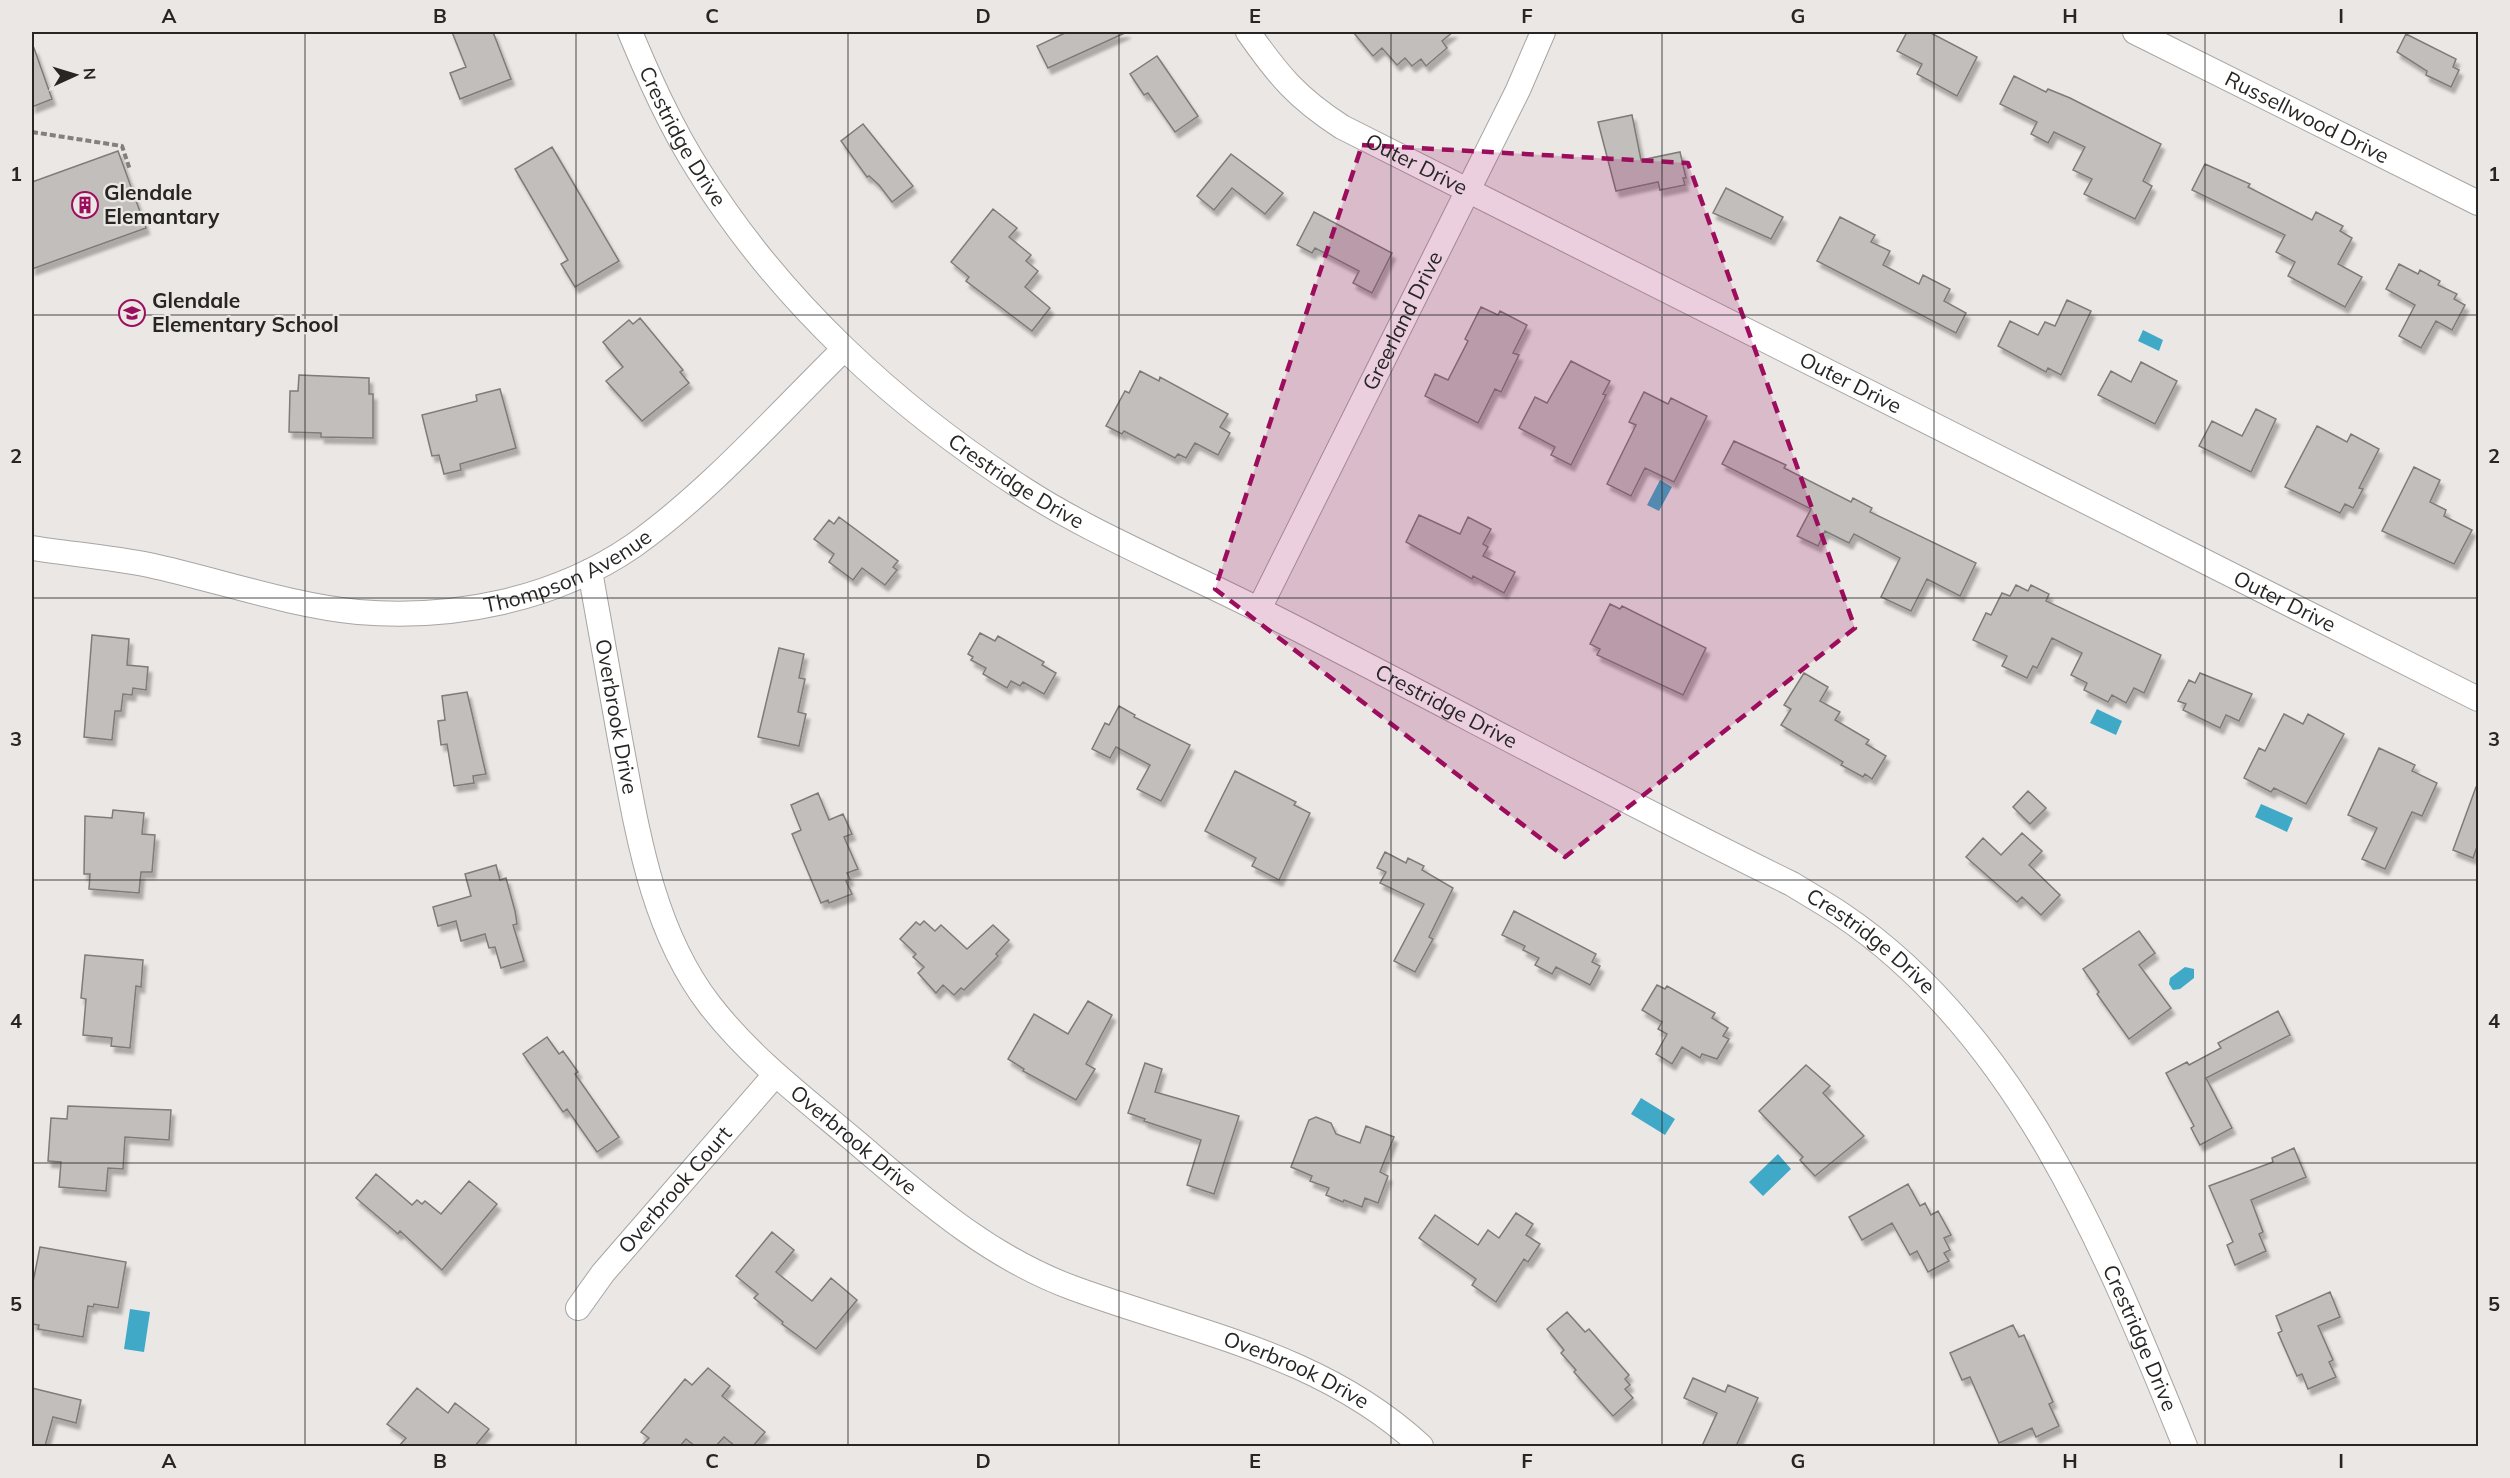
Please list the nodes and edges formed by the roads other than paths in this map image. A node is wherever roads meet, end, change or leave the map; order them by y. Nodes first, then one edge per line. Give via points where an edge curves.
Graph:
1 (630, 32) edge
2 (1248, 32) edge
3 (1543, 32) edge
4 (2135, 32) edge
5 (1466, 192) junction
6 (2478, 203) edge
7 (843, 350) junction
8 (32, 548) edge
9 (590, 571) junction
10 (1259, 609) junction
11 (2478, 699) edge
12 (775, 1075) junction
13 (578, 1308) dead end
14 (1421, 1446) edge
15 (2185, 1446) edge

1 - 7 street, Crestridge Drive via 656,94 699,171 750,242
2 - 5 street, Outer Drive via 1272,66 1309,106
3 - 5 street, Greerland Drive
4 - 6 street, Russellwood Drive
5 - 10 street, Greerland Drive
5 - 11 street, Outer Drive
7 - 9 street, Thompson Avenue via 672,516
7 - 10 street, Crestridge Drive via 928,421 1027,492 1102,534
8 - 9 street, Thompson Avenue via 147,565 357,612 419,614 495,604
9 - 12 street, Overbrook Drive via 636,819 663,920 706,1001
10 - 15 street, Crestridge Drive via 1792,884 1843,915 1898,961 1963,1027 2045,1141 2077,1197
12 - 13 street, Overbrook Court via 603,1273
12 - 14 street, Overbrook Drive via 929,1203 997,1252 1067,1286 1215,1333 1299,1365 1364,1403

